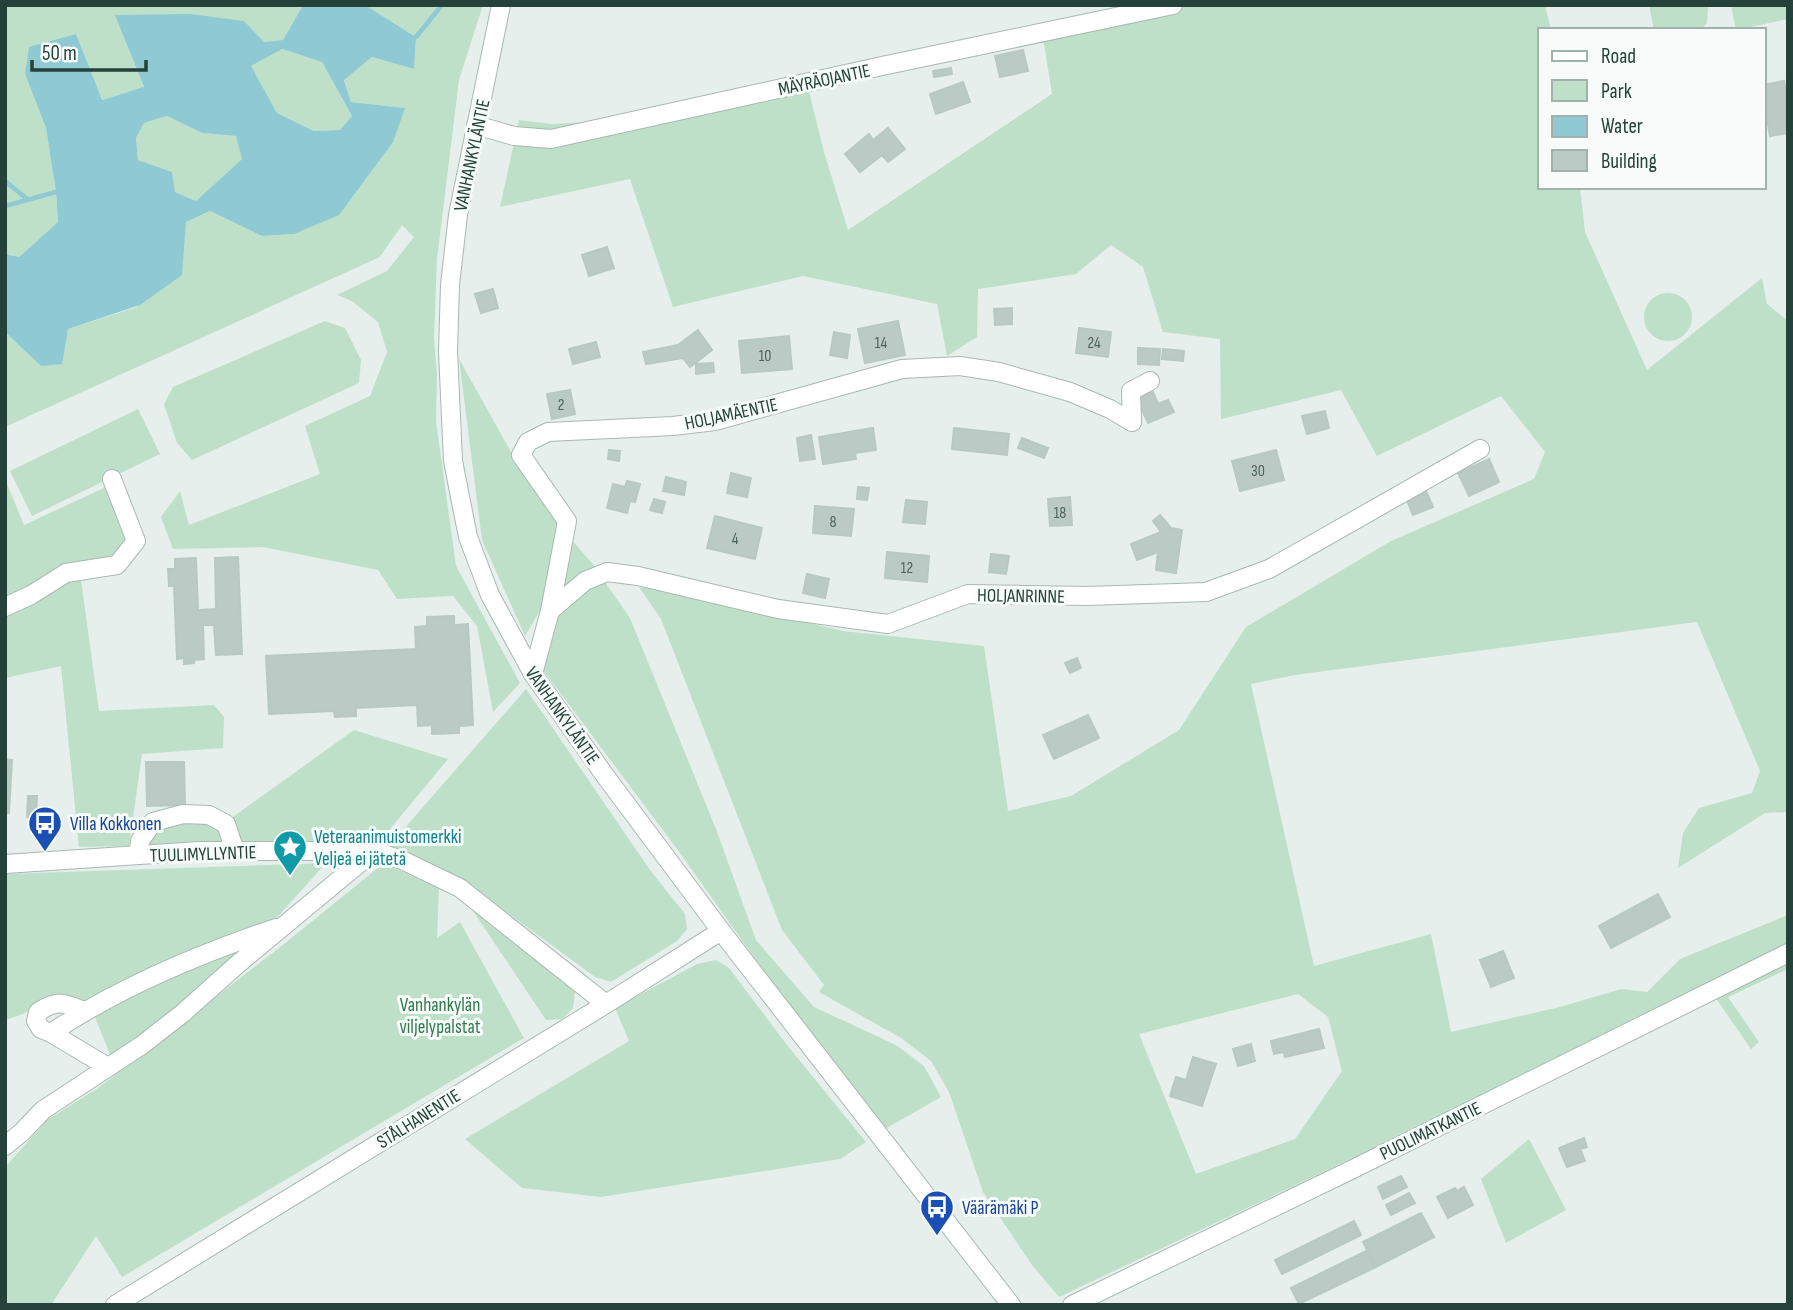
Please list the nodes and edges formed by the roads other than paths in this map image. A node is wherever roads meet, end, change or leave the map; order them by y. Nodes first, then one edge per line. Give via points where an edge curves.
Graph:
1 (501, 5) edge
2 (1173, 5) edge
3 (476, 125) junction
4 (1150, 380) dead end
5 (1480, 449) dead end
6 (112, 479) dead end
7 (5, 607) edge
8 (550, 611) junction
9 (533, 674) junction
10 (235, 851) junction
11 (374, 851) junction
12 (138, 855) junction
13 (5, 864) edge
14 (290, 923) junction
15 (721, 931) junction
16 (1788, 953) edge
17 (606, 1004) junction
18 (84, 1011) junction
19 (51, 1033) junction
20 (108, 1067) junction
21 (5, 1146) edge
22 (114, 1305) edge
23 (1011, 1305) edge
24 (1072, 1305) edge

1 - 3 street, VANHANKYLÄNTIE
2 - 3 street, MÄYRÄOJANTIE via 551,139 514,136
3 - 9 street, VANHANKYLÄNTIE via 457,215 450,285 453,461 468,537 489,595
4 - 8 street, HOLJAMÄENTIE via 1131,391 1132,422 1070,392 960,366 902,369 715,421 548,432 528,442 521,455 567,521
5 - 8 street, HOLJANRINNE via 1269,569 1206,592 968,594 888,624 778,609 607,572 585,581
6 - 7 street via 136,541 117,565 66,573
8 - 9 street, HOLJAMÄENTIE
9 - 15 street, VANHANKYLÄNTIE
10 - 11 street, TUULIMYLLYNTIE
10 - 12 street, TUULIMYLLYNTIE
10 - 12 street via 226,824 209,815 183,814 153,822 140,841
11 - 14 street
11 - 17 street, TUULIMYLLYNTIE via 460,888
12 - 13 street, TUULIMYLLYNTIE
14 - 18 street via 227,944
14 - 20 street via 183,1013
15 - 17 street, STÅLHANENTIE
15 - 23 street, VANHANKYLÄNTIE
16 - 24 street, PUOLIMATKANTIE
17 - 22 street, STÅLHANENTIE
18 - 19 street
18 - 19 street via 66,1003 51,1003 38,1012 36,1021
19 - 20 street
20 - 21 street via 43,1110

